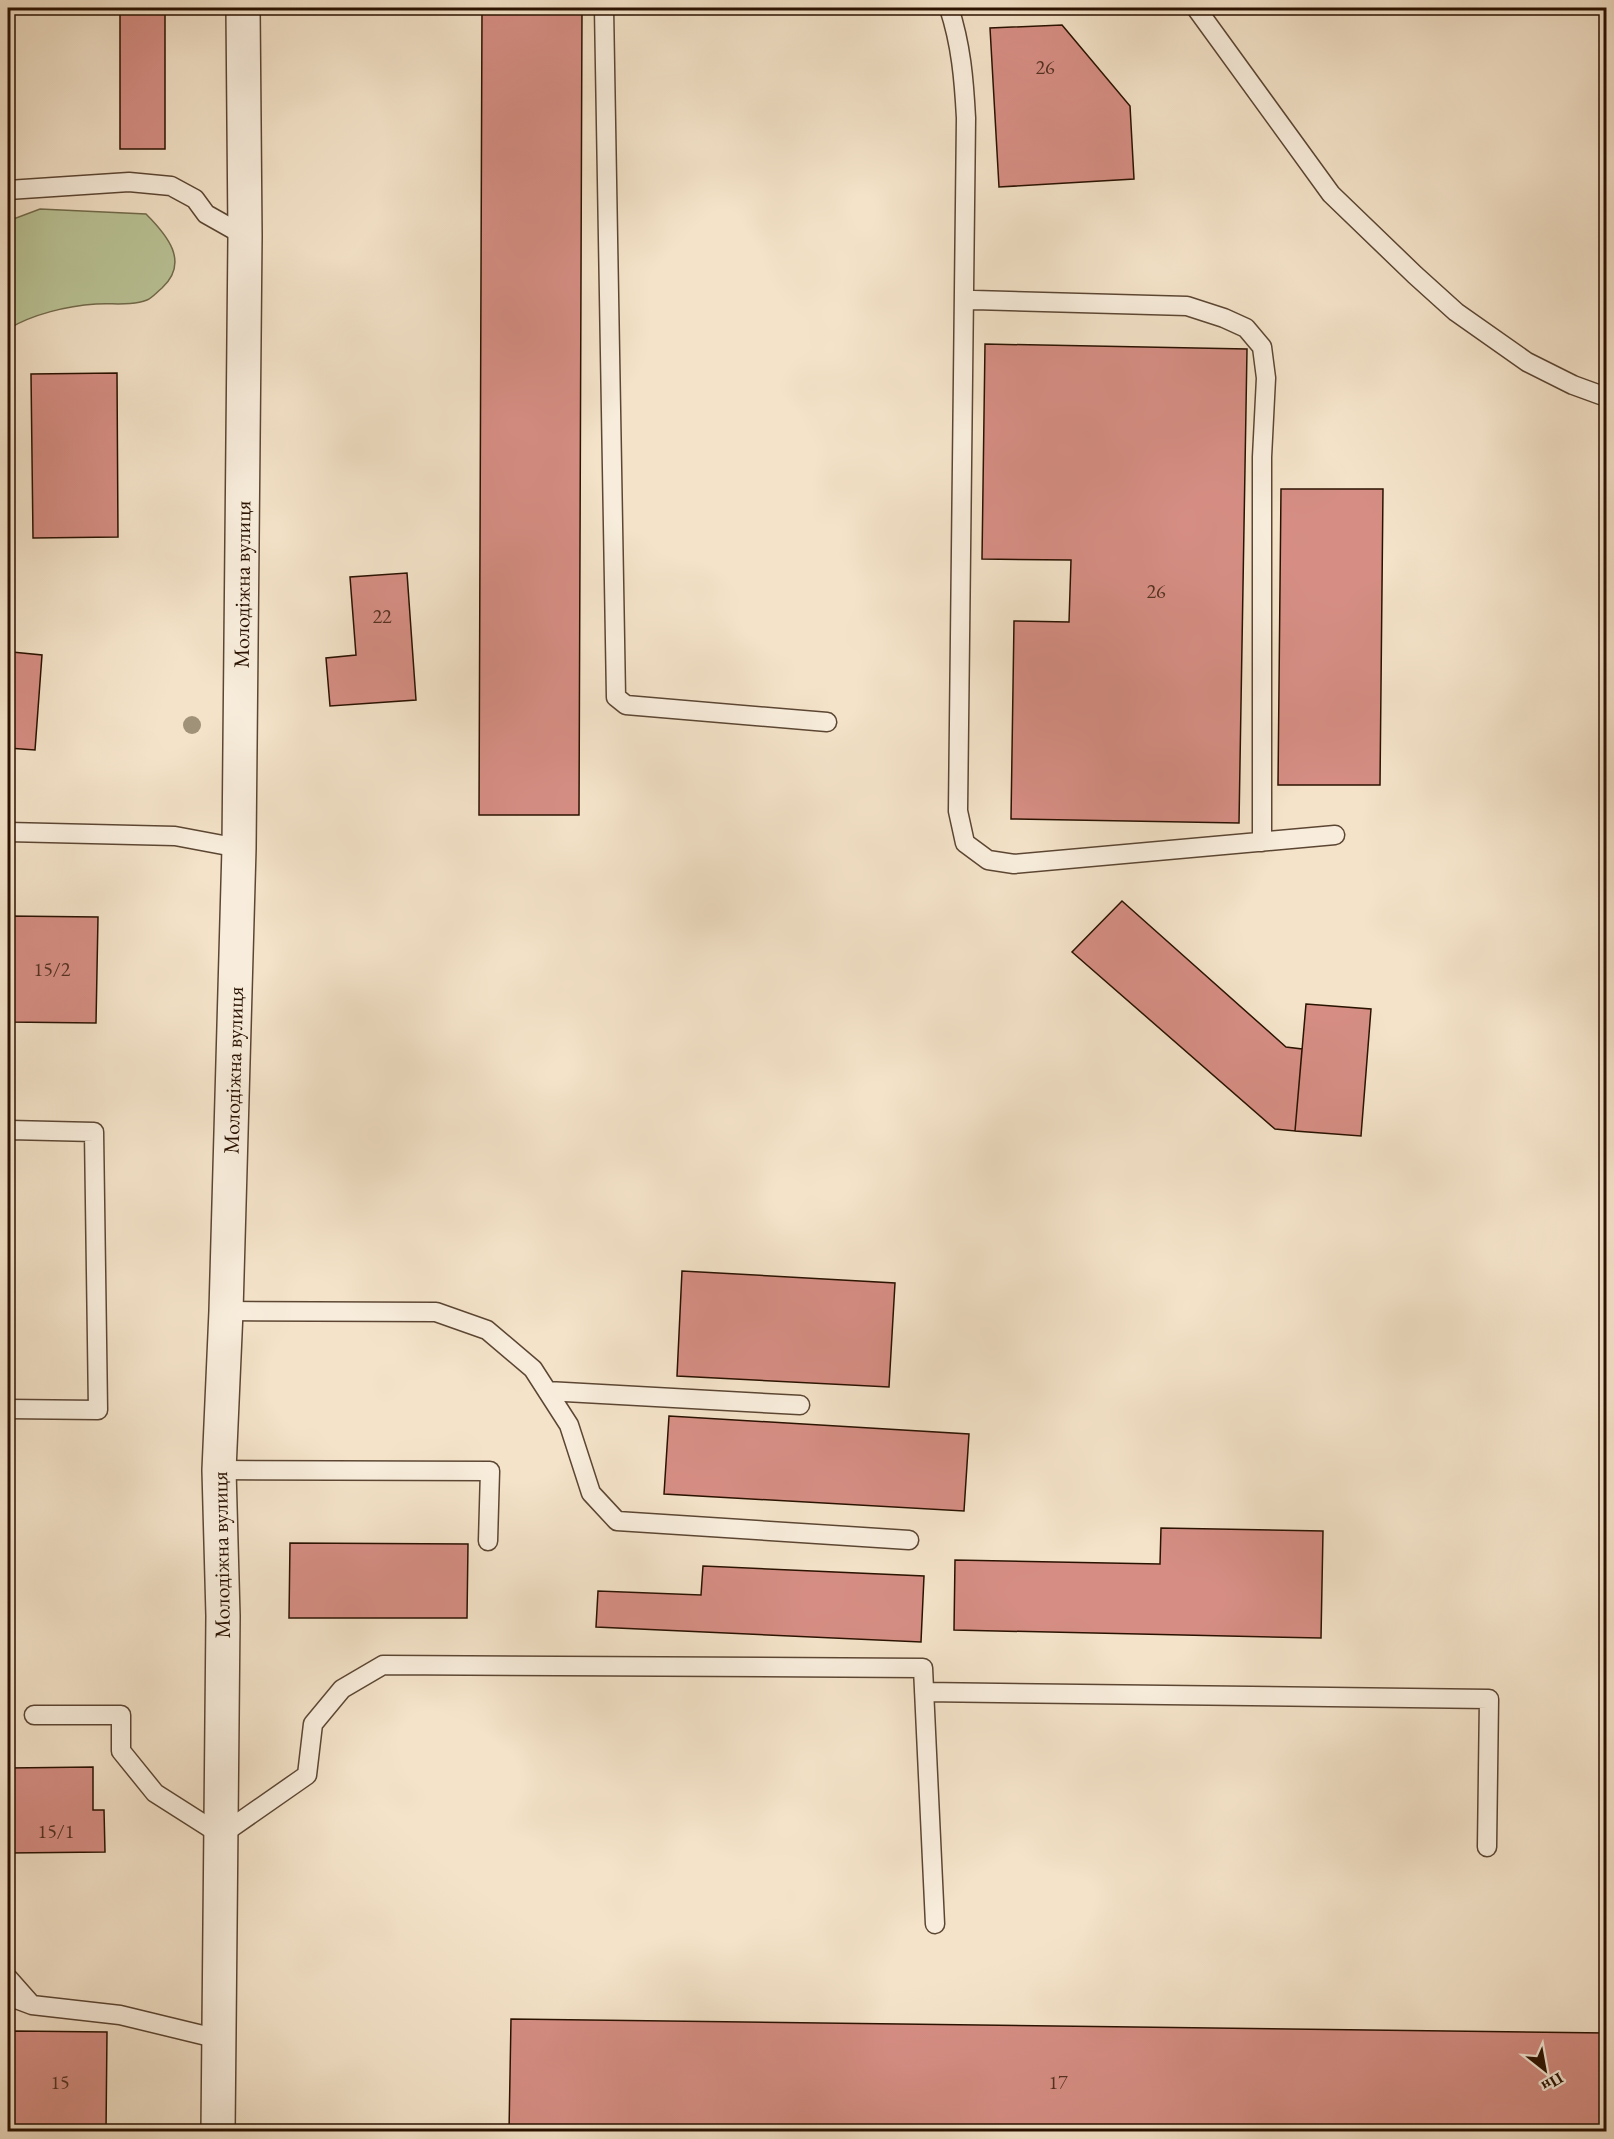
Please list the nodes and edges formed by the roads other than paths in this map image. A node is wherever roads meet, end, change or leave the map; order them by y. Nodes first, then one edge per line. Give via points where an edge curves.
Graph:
1 (243, 8) edge
2 (604, 8) edge
3 (949, 8) edge
4 (1196, 8) edge
5 (8, 190) edge
6 (245, 236) junction
7 (964, 302) junction
8 (1606, 397) edge
9 (827, 722) dead end
10 (8, 832) edge
11 (1335, 835) dead end
12 (1262, 842) junction
13 (239, 848) junction
14 (8, 1132) edge
15 (226, 1311) junction
16 (547, 1391) junction
17 (800, 1406) dead end
18 (8, 1409) edge
19 (219, 1470) junction
20 (909, 1540) dead end
21 (488, 1541) dead end
22 (924, 1692) junction
23 (34, 1715) dead end
24 (221, 1835) junction
25 (1487, 1847) dead end
26 (935, 1924) dead end
27 (8, 1978) edge
28 (8, 1996) edge
29 (32, 2005) junction
30 (219, 2039) junction
31 (218, 2132) edge

1 - 6 street, Молодіжна вулиця
2 - 9 lane via 615,697 626,705
3 - 7 lane via 957,31 966,118
4 - 8 lane via 1331,194 1415,275 1456,312 1527,362
5 - 6 lane via 129,182 171,186 195,199 206,214
6 - 13 street, Молодіжна вулиця
7 - 12 lane via 1187,306 1246,328 1262,347 1266,378 1262,457
7 - 12 lane via 958,811 965,843 988,860 1014,864
10 - 13 lane via 175,836
11 - 12 lane
13 - 15 street, Молодіжна вулиця
14 - 18 lane via 94,1132 98,1410
15 - 16 lane via 436,1312 487,1330 533,1369
15 - 19 street, Молодіжна вулиця
16 - 17 lane
16 - 20 lane via 569,1425 591,1493 617,1521
19 - 21 lane via 490,1471
19 - 24 street, Молодіжна вулиця via 223,1616
22 - 24 lane via 923,1668 384,1665 342,1689 313,1724 307,1775
22 - 25 lane via 1489,1699
22 - 26 lane
23 - 24 lane via 121,1714 121,1751 155,1793
24 - 30 street, Молодіжна вулиця
27 - 29 lane
28 - 29 lane
29 - 30 lane via 120,2015
30 - 31 street, Молодіжна вулиця

